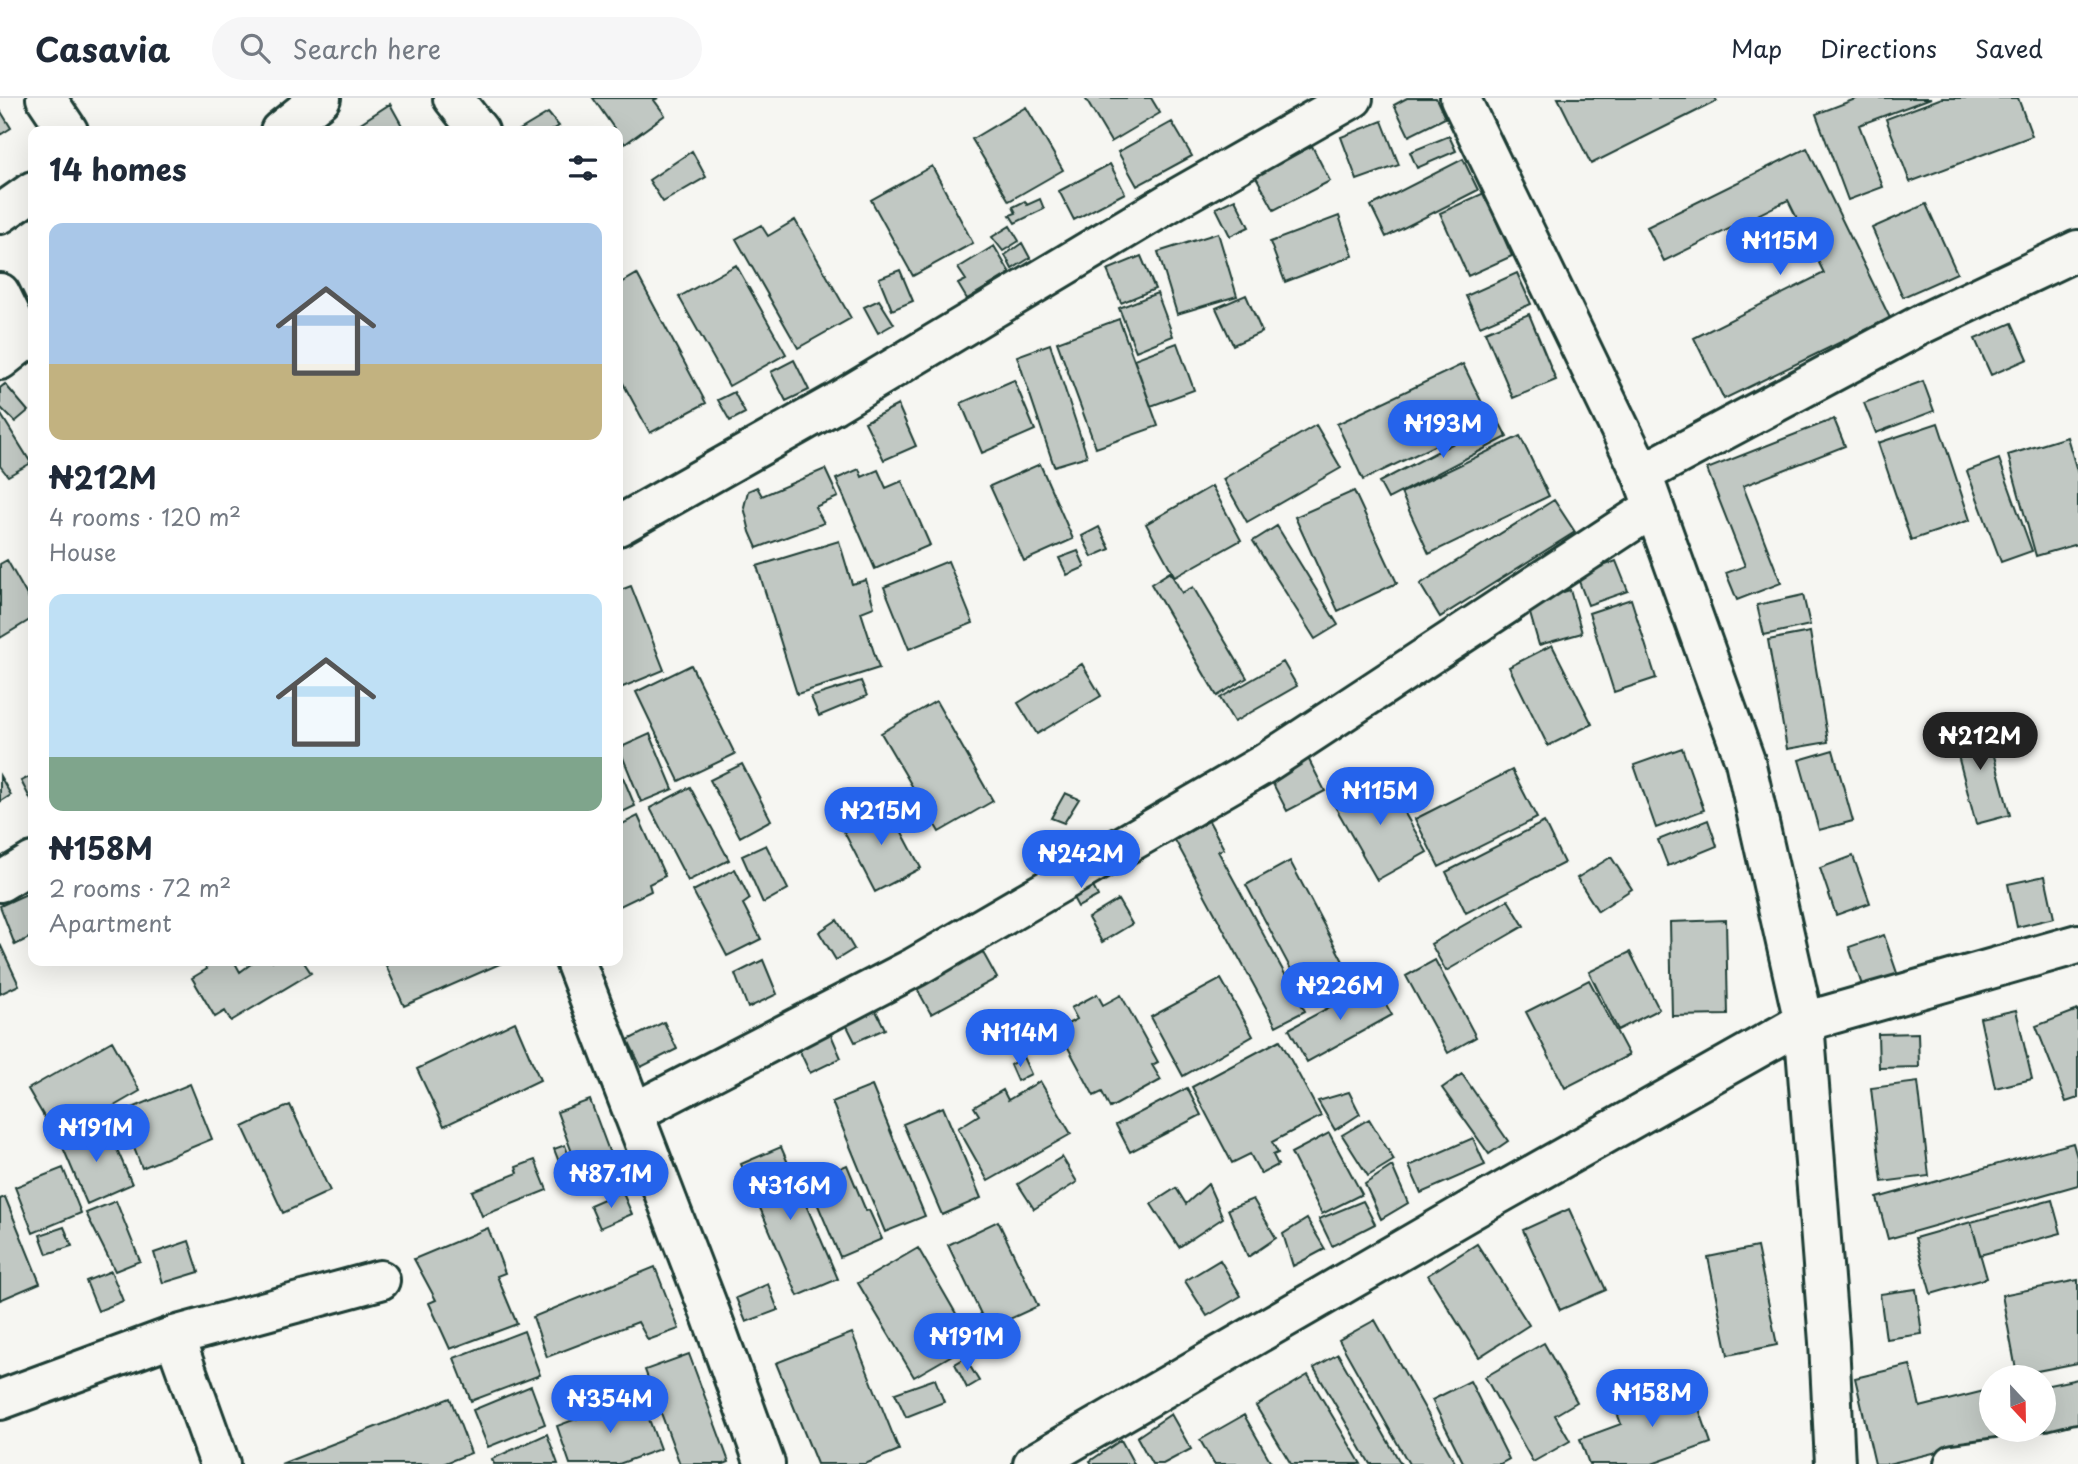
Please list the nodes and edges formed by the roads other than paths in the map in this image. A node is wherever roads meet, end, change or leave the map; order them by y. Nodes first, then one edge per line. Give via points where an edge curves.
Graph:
1 (46, 98) edge
2 (321, 98) edge
3 (453, 98) edge
4 (1353, 98) edge
5 (1460, 98) edge
6 (65, 126) edge
7 (286, 126) edge
8 (475, 126) edge
9 (28, 194) edge
10 (0, 214) edge
11 (2078, 250) edge
12 (0, 293) edge
13 (19, 345) edge
14 (1648, 491) junction
15 (623, 523) edge
16 (28, 865) edge
17 (0, 882) edge
18 (2078, 944) edge
19 (577, 966) edge
20 (1804, 1022) junction
21 (633, 1113) junction
22 (380, 1280) dead end
23 (174, 1336) junction
24 (0, 1400) edge
25 (2078, 1444) edge
26 (220, 1464) edge
27 (765, 1464) edge
28 (1033, 1464) edge
29 (1835, 1464) edge
30 (1954, 1464) edge

1 - 6 street
2 - 7 street
3 - 8 street
4 - 15 street
5 - 14 street
9 - 10 street
11 - 14 street via 1924,323
12 - 13 street
14 - 20 street via 1745,761
14 - 21 street via 1264,764 915,967
16 - 17 street
18 - 20 street
19 - 21 street
20 - 28 street
20 - 29 street
21 - 27 street
22 - 23 street
23 - 24 street
23 - 26 street
25 - 30 street

